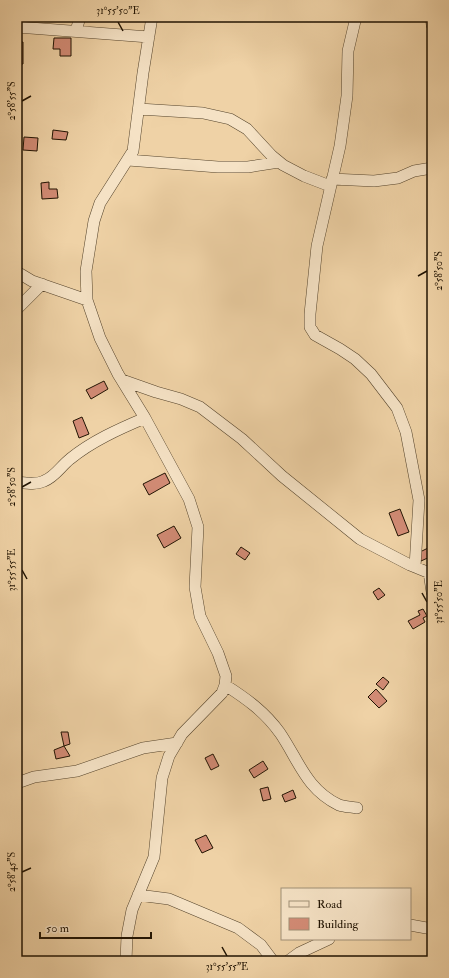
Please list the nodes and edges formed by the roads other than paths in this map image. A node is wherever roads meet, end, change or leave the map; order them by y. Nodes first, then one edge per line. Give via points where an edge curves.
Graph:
1 (80, 17) edge
2 (152, 17) edge
3 (356, 17) edge
4 (431, 17) edge
5 (432, 25) edge
6 (17, 27) edge
7 (76, 32) junction
8 (149, 37) junction
9 (139, 109) junction
10 (128, 160) junction
11 (279, 162) junction
12 (432, 168) edge
13 (331, 182) junction
14 (17, 272) edge
15 (42, 284) junction
16 (87, 300) junction
17 (17, 308) edge
18 (122, 380) junction
19 (146, 418) junction
20 (17, 482) edge
21 (415, 567) junction
22 (430, 573) edge
23 (432, 592) edge
24 (225, 684) junction
25 (177, 743) junction
26 (17, 783) edge
27 (357, 808) dead end
28 (138, 895) junction
29 (411, 925) edge
30 (432, 929) edge
31 (327, 940) edge
32 (126, 961) edge
33 (274, 961) edge
34 (288, 961) edge

1 - 7 street
2 - 8 street
3 - 13 street via 348,51 340,146
4 - 5 street
6 - 7 street
7 - 8 street
8 - 9 street
9 - 10 street via 133,151
9 - 11 street via 203,113 230,119 247,129
10 - 11 street via 218,167 248,167
10 - 16 street via 106,192 96,215 86,271
11 - 13 street via 304,176
12 - 13 street via 414,171 398,178
13 - 21 street via 317,246 310,327 315,335 355,359 371,374 397,408 406,432 419,500
14 - 15 street
15 - 16 street
15 - 17 street
16 - 18 street via 100,338
18 - 19 street
18 - 21 street via 200,407 242,439 282,476 360,539
19 - 20 street via 94,442 69,459 45,481 34,484
19 - 24 street via 189,499 198,528 195,587 200,616 224,667
21 - 22 street
22 - 23 street
24 - 25 street via 222,693 182,734
24 - 27 street via 262,712 280,734 308,781 340,806
25 - 26 street via 143,748 77,771
25 - 28 street via 169,756 162,778 154,857
28 - 32 street via 127,936
28 - 33 street via 169,899 238,928 261,945
29 - 30 street
31 - 34 street

